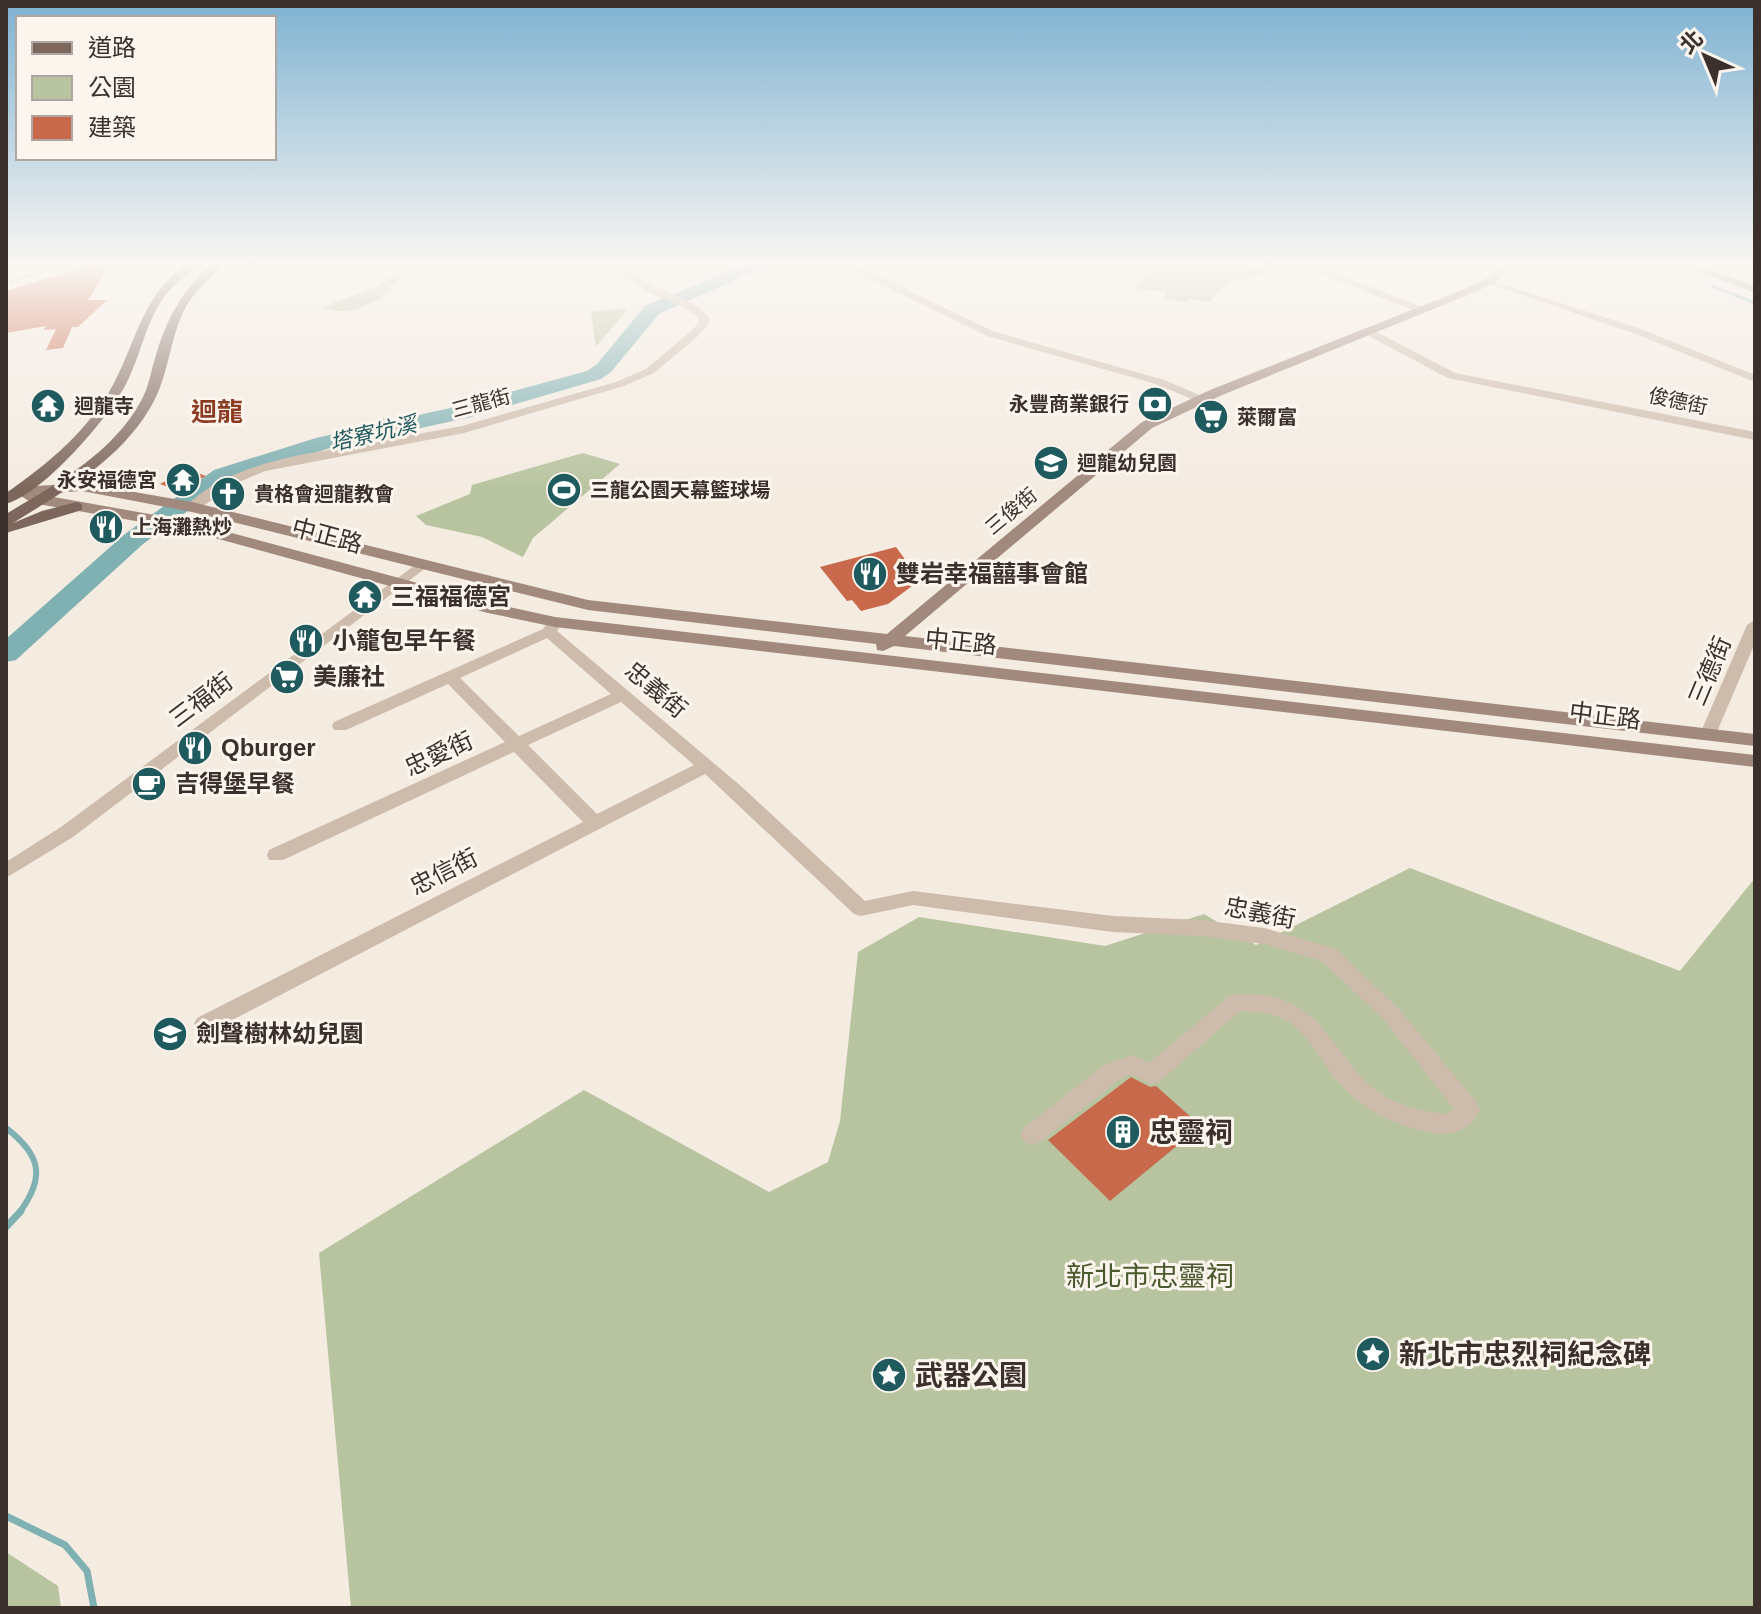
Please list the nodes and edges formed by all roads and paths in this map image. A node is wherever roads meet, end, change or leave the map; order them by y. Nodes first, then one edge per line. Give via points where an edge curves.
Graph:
1 (135, 338) edge
2 (168, 338) edge
3 (688, 338) edge
4 (1006, 338) edge
5 (1349, 338) edge
6 (1381, 338) edge
7 (1655, 338) edge
8 (1755, 379) edge
9 (1203, 399) junction
10 (387, 421) dead end
11 (1755, 436) edge
12 (410, 440) junction
13 (59, 486) junction
14 (13, 490) edge
15 (6, 500) edge
16 (37, 500) junction
17 (77, 507) junction
18 (192, 507) junction
19 (6, 520) edge
20 (6, 531) edge
21 (422, 564) junction
22 (398, 582) junction
23 (572, 603) junction
24 (1755, 625) edge
25 (552, 627) junction
26 (890, 639) junction
27 (871, 659) junction
28 (450, 677) junction
29 (622, 695) junction
30 (340, 726) dead end
31 (1708, 734) junction
32 (1755, 740) edge
33 (517, 744) junction
34 (1755, 761) edge
35 (706, 766) junction
36 (595, 823) junction
37 (276, 855) dead end
38 (6, 871) edge
39 (205, 1024) dead end
40 (1032, 1135) dead end

1 - 14 main road via 109,402 65,451
2 - 13 main road via 141,413 116,443
3 - 12 street, 三龍街 via 650,371 587,394
4 - 9 street
5 - 9 main road, 三俊街
6 - 11 street, 俊德街 via 1452,376
7 - 8 street
9 - 26 main road, 三俊街 via 1147,425
10 - 12 street
12 - 18 street, 三龍街 via 252,472
13 - 14 main road
13 - 16 main road
13 - 18 main road, 中正路
14 - 15 main road
14 - 16 main road
16 - 17 main road
16 - 19 main road
17 - 20 main road
17 - 22 main road, 中正路 via 171,522
18 - 21 main road, 中正路
21 - 22 street, 三福街
21 - 23 main road, 中正路
22 - 25 main road, 中正路
22 - 38 street, 三福街 via 67,832
23 - 25 main road
23 - 26 main road, 中正路
24 - 31 street, 三德街
25 - 27 main road, 中正路
25 - 28 street
25 - 29 street, 忠義街
26 - 27 main road, 三俊街
26 - 31 main road, 中正路
27 - 34 main road, 中正路
28 - 30 street
28 - 33 street
29 - 33 street, 忠愛街
29 - 35 street, 忠義街
31 - 32 main road, 中正路
31 - 34 main road
33 - 36 street
33 - 37 street, 忠愛街
35 - 36 street, 忠信街
35 - 40 street, 忠義街 via 861,909 913,898 1113,924 1264,936 1329,955 1391,1014 1469,1110 1452,1125 1414,1121 1378,1104 1348,1077 1315,1030 1281,1008 1236,1002 1151,1075 1132,1064 1112,1072
36 - 39 street, 忠信街

